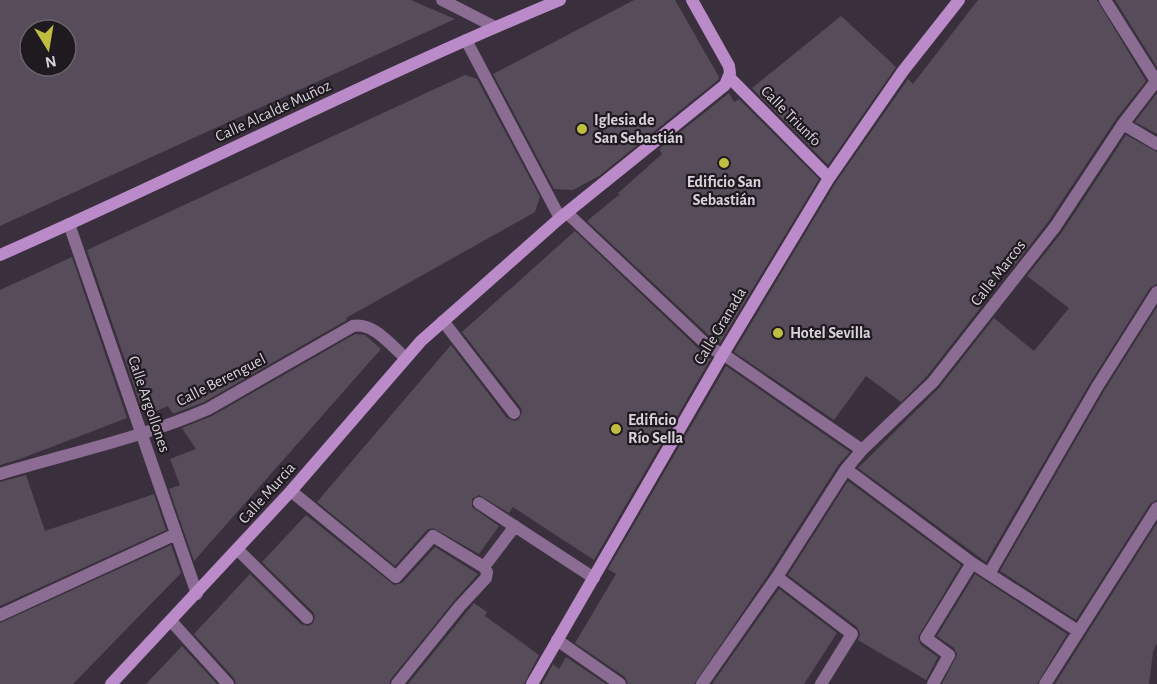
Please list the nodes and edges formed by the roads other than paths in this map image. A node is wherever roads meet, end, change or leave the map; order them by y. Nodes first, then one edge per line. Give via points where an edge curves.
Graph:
1 (442, 0) edge
2 (560, 0) edge
3 (692, 0) edge
4 (959, 0) edge
5 (1105, 0) edge
6 (495, 27) junction
7 (466, 40) junction
8 (729, 77) junction
9 (1156, 81) edge
10 (1123, 124) junction
11 (1157, 144) edge
12 (829, 178) junction
13 (564, 216) junction
14 (69, 225) junction
15 (0, 255) edge
16 (1157, 292) edge
17 (443, 321) junction
18 (723, 354) junction
19 (406, 358) junction
20 (514, 413) dead end
21 (142, 434) junction
22 (862, 450) junction
23 (846, 469) junction
24 (0, 474) edge
25 (291, 491) junction
26 (479, 502) dead end
27 (1157, 508) edge
28 (515, 526) junction
29 (176, 534) junction
30 (238, 550) junction
31 (972, 563) junction
32 (484, 567) junction
33 (989, 574) junction
34 (777, 577) junction
35 (594, 578) junction
36 (197, 594) junction
37 (0, 615) edge
38 (307, 618) dead end
39 (171, 621) junction
40 (1078, 631) junction
41 (557, 640) junction
42 (111, 684) edge
43 (228, 684) edge
44 (398, 684) edge
45 (532, 684) edge
46 (620, 684) edge
47 (702, 684) edge
48 (821, 684) edge
49 (933, 684) edge
50 (1045, 684) edge

1 - 6 street
2 - 6 main road, Calle Alcalde Muñoz
3 - 8 main road via 729,66
4 - 12 main road, Calle Granada via 903,71
5 - 9 street
6 - 7 main road, Calle Alcalde Muñoz
7 - 13 street
7 - 14 main road, Calle Alcalde Muñoz
8 - 12 main road, Calle Triunfo
8 - 13 main road, Calle Murcia via 725,85
9 - 10 street, Calle Marcos
10 - 11 street
10 - 22 street, Calle Marcos via 1056,227 933,382
12 - 18 main road, Calle Granada
13 - 17 main road, Calle Murcia
13 - 18 street via 710,348
14 - 15 main road, Calle Alcalde Muñoz
14 - 21 street, Calle Argollones
16 - 33 street
17 - 19 main road, Calle Murcia
17 - 20 street
18 - 22 street
18 - 35 main road, Calle Granada
19 - 21 street, Calle Berenguel via 372,328 353,326 208,409
19 - 25 main road, Calle Murcia
21 - 24 street, Calle Berenguel
21 - 29 street, Calle Argollones
22 - 23 street, Calle Marcos
23 - 31 street
23 - 34 street, Calle Marcos
25 - 30 main road, Calle Murcia
25 - 32 street via 396,577 433,536
26 - 28 street
27 - 40 street
28 - 32 street
28 - 35 street
29 - 36 street, Calle Argollones
29 - 37 street
30 - 36 main road, Calle Murcia
30 - 38 street
31 - 33 street
31 - 49 street via 926,638 949,655
32 - 44 street via 486,578
33 - 40 street
34 - 47 street, Calle Marcos
34 - 48 street via 852,634
35 - 41 main road, Calle Granada
36 - 39 main road, Calle Murcia
39 - 42 main road, Calle Murcia
39 - 43 street
40 - 50 street
41 - 45 main road, Calle Granada
41 - 46 street

